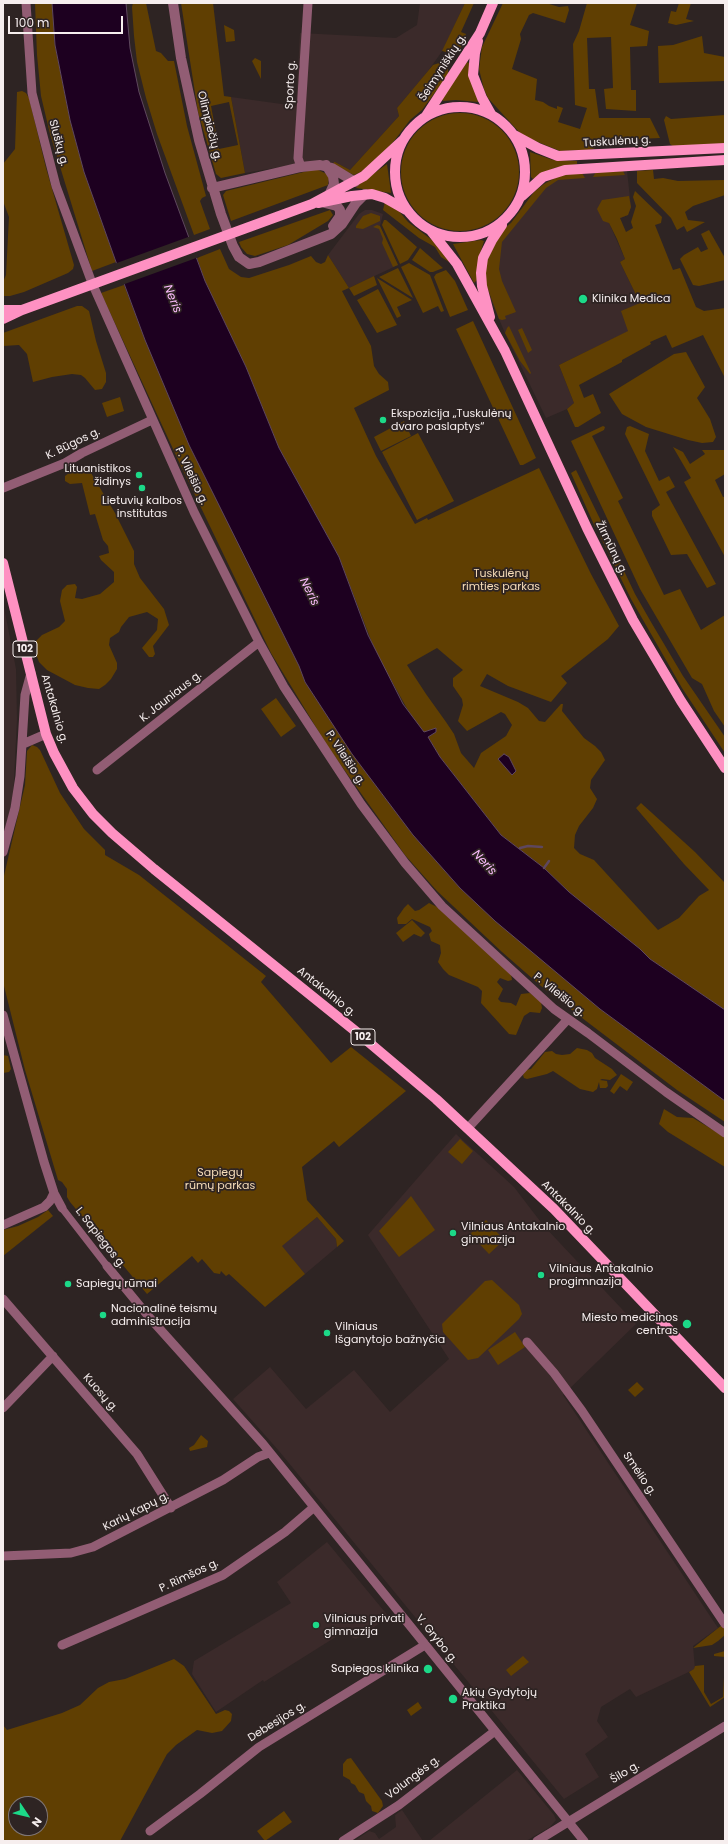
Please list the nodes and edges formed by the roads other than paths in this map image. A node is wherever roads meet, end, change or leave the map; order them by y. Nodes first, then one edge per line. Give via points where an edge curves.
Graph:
1 (26, 3) edge
2 (173, 3) edge
3 (308, 3) edge
4 (493, 3) edge
5 (480, 32) junction
6 (491, 114) junction
7 (426, 116) junction
8 (514, 135) junction
9 (403, 140) junction
10 (725, 148) edge
11 (725, 160) edge
12 (326, 165) junction
13 (301, 168) junction
14 (355, 182) junction
15 (212, 188) junction
16 (330, 193) junction
17 (365, 194) junction
18 (520, 198) junction
19 (325, 203) junction
20 (312, 204) junction
21 (407, 211) junction
22 (508, 216) junction
23 (431, 231) junction
24 (316, 240) junction
25 (92, 283) joint
26 (3, 310) edge
27 (22, 310) junction
28 (3, 319) edge
29 (493, 329) junction
30 (152, 420) junction
31 (3, 488) edge
32 (3, 563) edge
33 (259, 642) junction
34 (31, 673) junction
35 (46, 734) junction
36 (22, 744) junction
37 (725, 768) edge
38 (97, 770) dead end
39 (3, 852) edge
40 (3, 1015) edge
41 (568, 1019) junction
42 (468, 1128) junction
43 (725, 1133) edge
44 (54, 1193) junction
45 (62, 1208) joint
46 (3, 1226) edge
47 (107, 1266) joint
48 (3, 1299) edge
49 (527, 1342) dead end
50 (53, 1356) junction
51 (725, 1388) edge
52 (3, 1408) edge
53 (268, 1453) junction
54 (171, 1508) junction
55 (314, 1508) junction
56 (3, 1556) edge
57 (725, 1624) edge
58 (425, 1644) junction
59 (62, 1646) dead end
60 (725, 1726) edge
61 (495, 1731) junction
62 (568, 1822) junction
63 (150, 1831) dead end
64 (343, 1841) edge
65 (537, 1841) edge
66 (584, 1841) edge

1 - 25 street, Sluškų g. via 32,93 56,186
2 - 15 street, Olimpiečių g. via 187,88
3 - 13 street, Sporto g. via 298,158
4 - 5 main road, Šeimyniškių g.
5 - 6 main road, Šeimyniškių g. via 475,53 474,75
5 - 7 main road, Šeimyniškių g.
6 - 7 main road via 458,106
6 - 8 main road
7 - 9 main road
8 - 10 main road, Tuskulėnų g. via 549,153 564,156
8 - 18 main road via 525,166
9 - 14 main road
9 - 21 main road via 395,176
11 - 18 main road via 565,170 544,177
12 - 13 street
12 - 14 street
12 - 16 street via 333,176 334,184
13 - 15 street
14 - 16 main road
15 - 24 street, Olimpiečių g. via 236,252 245,262 254,263
16 - 20 main road
17 - 19 main road
17 - 21 main road via 385,198
17 - 24 street via 337,230
18 - 22 main road
19 - 20 main road
19 - 24 street via 338,207 340,216
20 - 27 main road
21 - 23 main road
22 - 23 main road via 478,235 454,237
22 - 29 main road, Žirmūnų g. via 483,258 481,273
23 - 29 main road, Žirmūnų g. via 457,264
25 - 30 street, P. Vileišio g.
26 - 27 main road
27 - 28 main road
29 - 37 main road, Žirmūnų g. via 633,620
30 - 31 street, K. Būgos g. via 65,463
30 - 33 street, P. Vileišio g. via 194,512
32 - 34 main road, Antakalnio g. / 102
33 - 38 street, K. Jauniaus g.
33 - 41 street, P. Vileišio g. via 348,786 405,862 442,906
34 - 35 main road, Antakalnio g. / 102
34 - 36 street via 25,695
35 - 36 street
35 - 42 main road, Antakalnio g. / 102 via 73,788 104,826 364,1038
36 - 39 street via 15,808
40 - 44 street, L. Sapiegos g.
41 - 42 street
41 - 43 street, P. Vileišio g.
42 - 51 main road, Antakalnio g. / 102 via 554,1209
44 - 45 street, L. Sapiegos g.
44 - 46 street via 44,1207
45 - 47 street, L. Sapiegos g.
47 - 53 street, L. Sapiegos g. via 149,1317 263,1444
48 - 50 street, Kuosų g.
49 - 57 street, Smėlio g. via 582,1411
50 - 52 street
50 - 54 street, Kuosų g. via 137,1454
53 - 54 street, Karių Kapų g.
53 - 55 street, V. Grybo g.
54 - 56 street, Karių Kapų g. via 84,1550 63,1554
55 - 58 street, V. Grybo g.
55 - 59 street, P. Rimšos g. via 285,1532 223,1575
58 - 61 street, V. Grybo g.
58 - 63 street, Debesijos g. via 258,1747
60 - 62 street, Šilo g.
61 - 62 street, V. Grybo g.
61 - 64 street, Volungės g. via 399,1805
62 - 65 street, Šilo g.
62 - 66 street, V. Grybo g.

